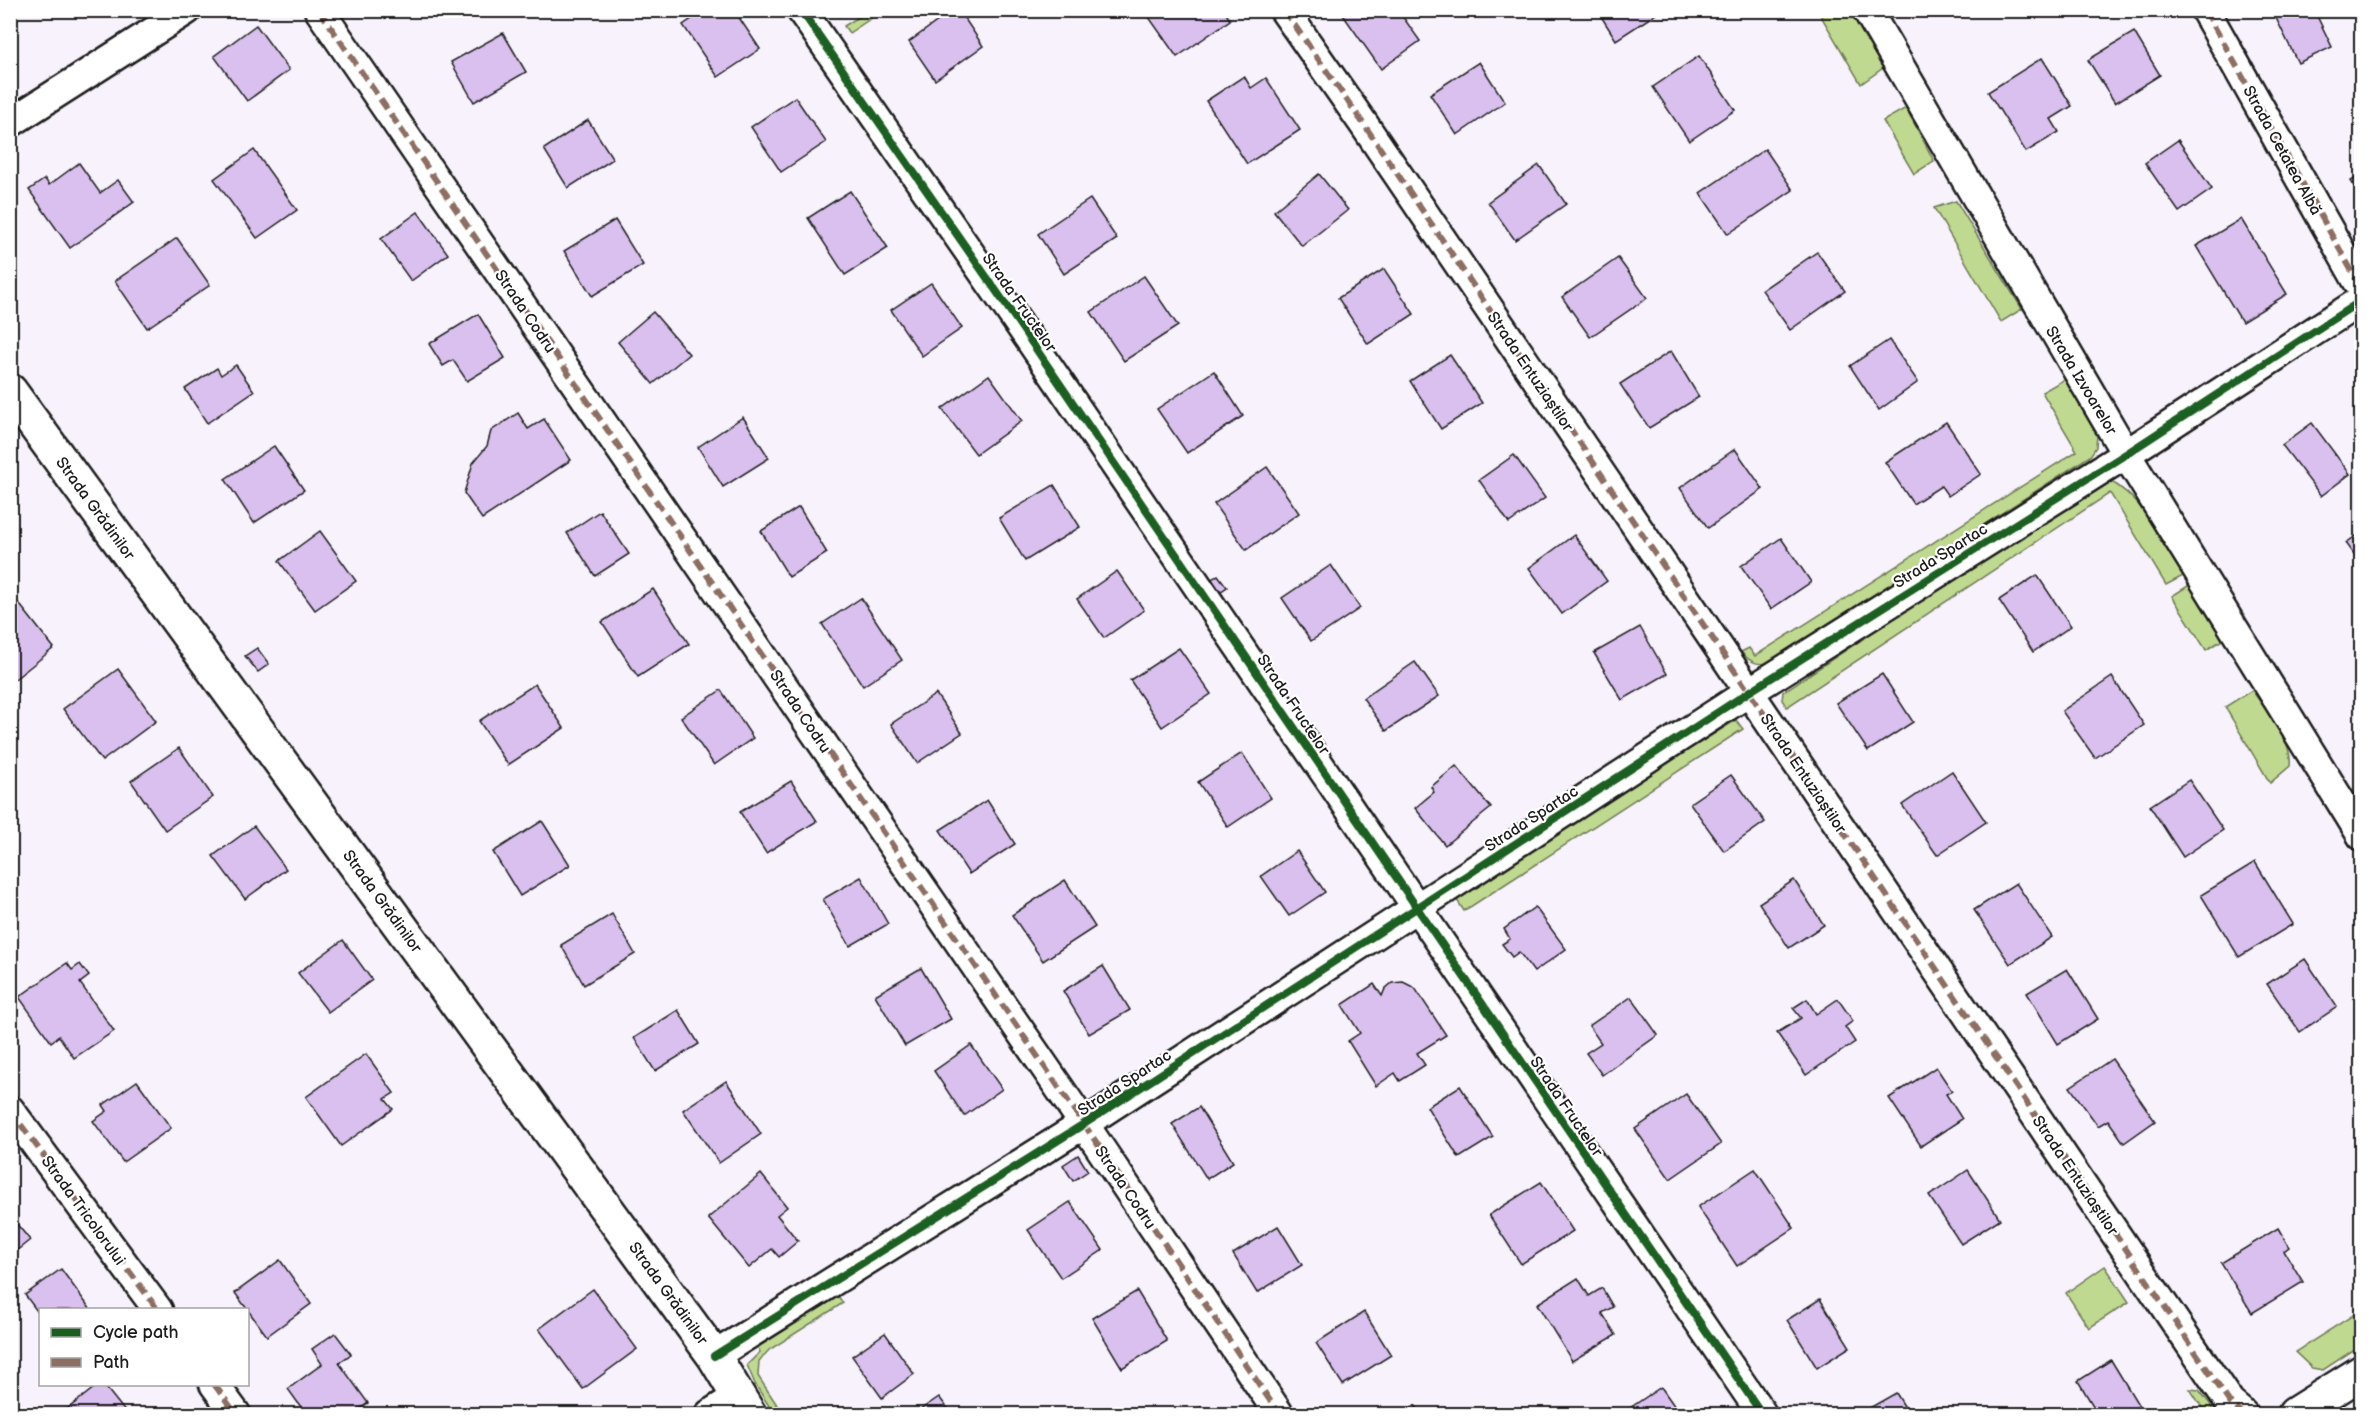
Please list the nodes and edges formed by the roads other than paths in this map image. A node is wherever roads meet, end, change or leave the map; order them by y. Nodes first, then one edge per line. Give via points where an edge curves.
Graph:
1 (187, 10) edge
2 (319, 10) edge
3 (801, 10) edge
4 (1284, 10) edge
5 (1867, 10) edge
6 (2205, 10) edge
7 (10, 123) edge
8 (2361, 289) edge
9 (2361, 300) edge
10 (10, 391) edge
11 (2126, 454) junction
12 (1749, 692) junction
13 (2361, 836) edge
14 (1416, 909) junction
15 (10, 1110) edge
16 (1084, 1124) junction
17 (157, 1308) edge
18 (714, 1356) junction
19 (2361, 1372) edge
20 (215, 1386) edge
21 (744, 1405) edge
22 (236, 1414) edge
23 (710, 1414) edge
24 (1279, 1414) edge
25 (1762, 1414) edge
26 (2243, 1414) edge
27 (2295, 1414) edge

1 - 7 street
2 - 16 street, Strada Codru
3 - 14 street, Strada Fructelor
4 - 12 street, Strada Entuziaștilor
5 - 11 street, Strada Izvoarelor
6 - 8 street, Strada Cetatea Albă
9 - 11 street, Strada Spartac
10 - 18 street, Strada Grădinilor
11 - 12 street, Strada Spartac
11 - 13 street, Strada Izvoarelor
12 - 14 street, Strada Spartac
12 - 26 street, Strada Entuziaștilor via 2230,1403
14 - 16 street, Strada Spartac
14 - 25 street, Strada Fructelor
15 - 17 street, Strada Tricolorului
16 - 18 street, Strada Spartac
16 - 24 street, Strada Codru
18 - 21 street, Strada Grădinilor
19 - 27 street
20 - 22 street
21 - 23 street

